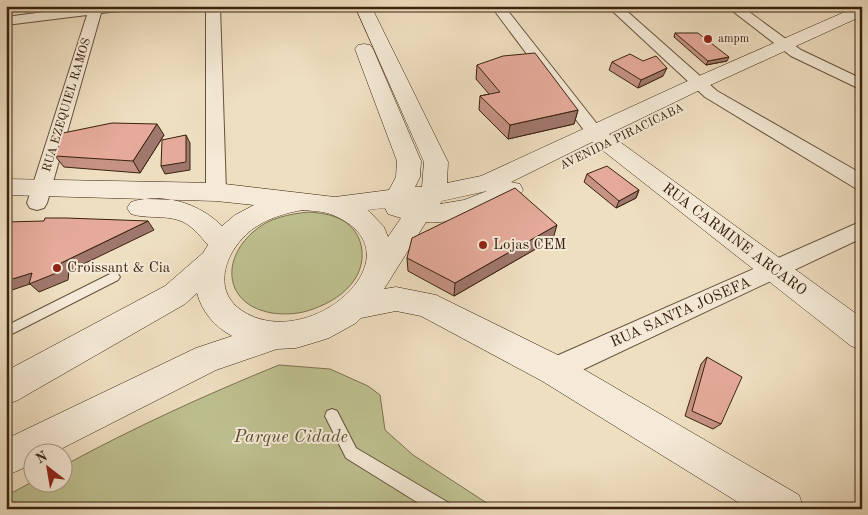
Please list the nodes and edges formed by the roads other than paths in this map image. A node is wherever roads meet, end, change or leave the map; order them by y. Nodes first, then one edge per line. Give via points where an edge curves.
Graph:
1 (129, 6) edge
2 (213, 6) edge
3 (347, 6) edge
4 (363, 6) edge
5 (496, 6) edge
6 (613, 6) edge
7 (732, 6) edge
8 (96, 8) edge
9 (862, 10) edge
10 (6, 21) edge
11 (862, 21) edge
12 (790, 48) junction
13 (862, 86) edge
14 (705, 88) junction
15 (601, 139) junction
16 (862, 183) edge
17 (6, 187) edge
18 (216, 192) junction
19 (40, 195) junction
20 (303, 201) junction
21 (417, 202) junction
22 (6, 204) edge
23 (337, 205) junction
24 (862, 229) edge
25 (217, 252) junction
26 (774, 271) junction
27 (114, 277) dead end
28 (375, 280) junction
29 (355, 307) junction
30 (6, 332) edge
31 (276, 335) junction
32 (862, 336) edge
33 (554, 370) junction
34 (6, 389) edge
35 (332, 416) dead end
36 (6, 458) edge
37 (443, 509) edge
38 (785, 509) edge

1 - 8 street
2 - 18 street
3 - 21 main road via 409,161 408,177
4 - 21 main road via 436,162
5 - 15 street
6 - 14 street
7 - 12 street
8 - 10 street
8 - 19 street, RUA EZEQUIEL RAMOS
9 - 12 main road, AVENIDA PIRACICABA
11 - 12 main road, AVENIDA PIRACICABA
12 - 13 street
12 - 14 main road, AVENIDA PIRACICABA
14 - 15 main road, AVENIDA PIRACICABA
14 - 16 street
15 - 21 main road, AVENIDA PIRACICABA via 471,209 441,214
15 - 26 main road, RUA CARMINE ARCARO
17 - 19 main road
18 - 19 main road
18 - 20 main road
19 - 22 main road
19 - 25 main road via 193,214 202,220
20 - 23 main road
20 - 25 main road via 280,205 258,214 238,226
21 - 23 main road, AVENIDA PIRACICABA
21 - 28 main road
23 - 28 main road via 356,213 370,225 378,241 380,260
24 - 26 street, RUA SANTA JOSEFA
25 - 31 main road via 209,282 214,302 228,319 249,331
25 - 34 main road via 175,295
26 - 32 main road, RUA CARMINE ARCARO
26 - 33 street, RUA SANTA JOSEFA
27 - 30 lane
28 - 29 main road
29 - 31 main road via 332,323 304,332
29 - 33 main road via 396,299 426,304
31 - 36 main road via 208,358
33 - 38 main road
35 - 37 lane via 352,453

